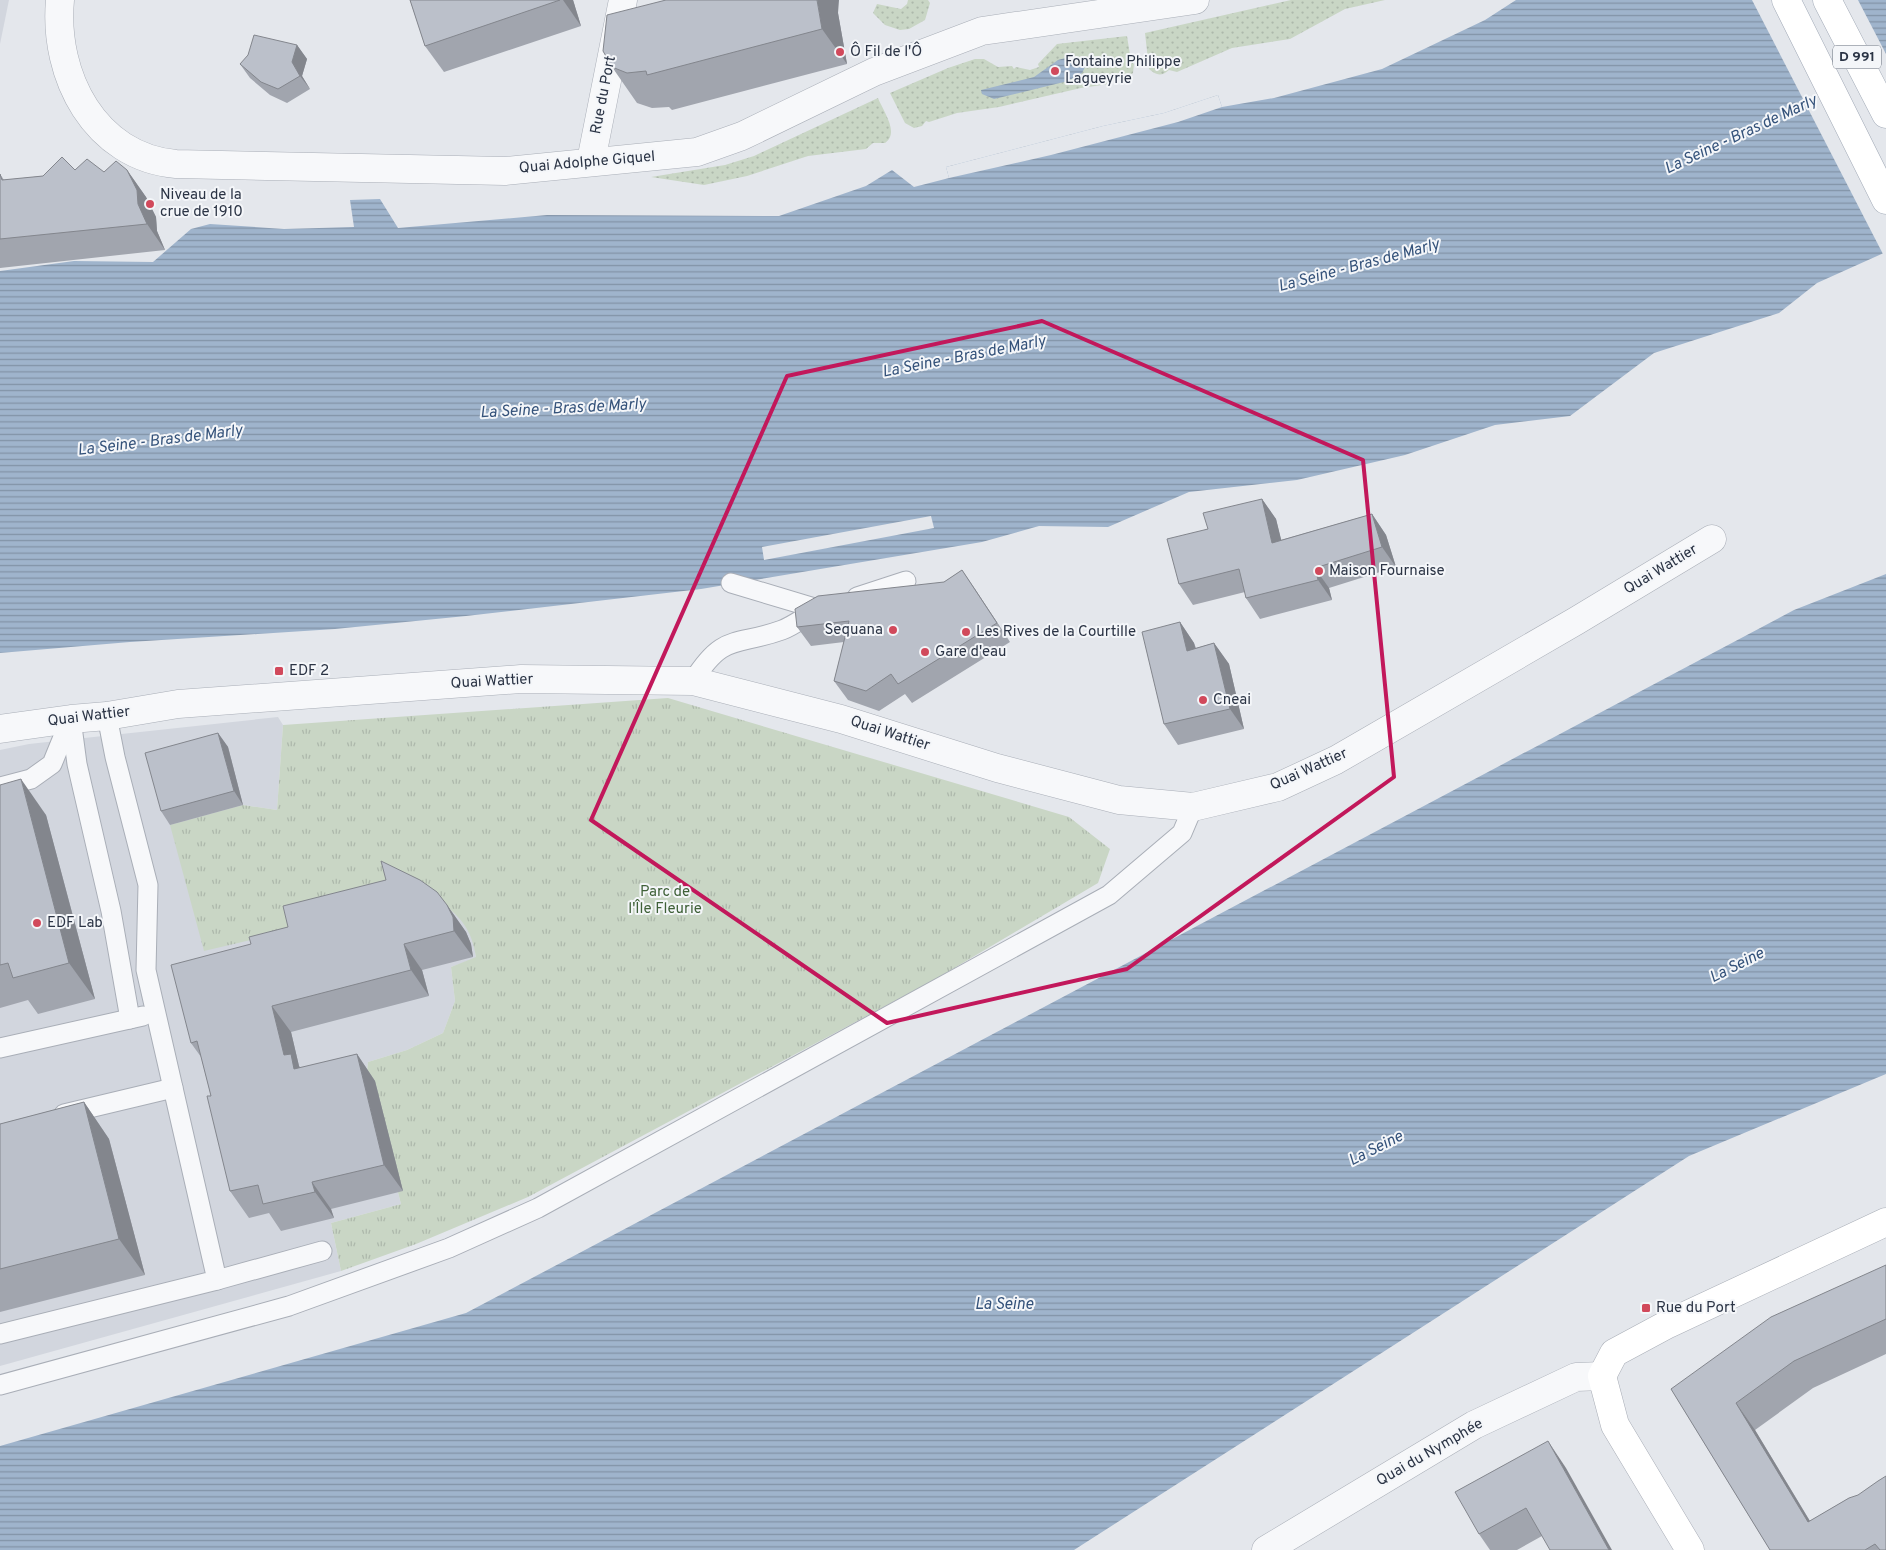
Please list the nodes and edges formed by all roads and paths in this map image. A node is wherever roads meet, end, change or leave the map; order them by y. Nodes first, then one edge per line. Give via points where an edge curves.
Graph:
1 (60, 0) edge
2 (622, 0) edge
3 (1195, 0) edge
4 (1786, 0) edge
5 (1828, 0) edge
6 (1886, 114) edge
7 (591, 161) junction
8 (1886, 200) edge
9 (1712, 539) dead end
10 (906, 581) dead end
11 (732, 583) dead end
12 (818, 609) junction
13 (693, 682) junction
14 (107, 716) junction
15 (71, 719) junction
16 (0, 729) edge
17 (0, 787) edge
18 (1193, 807) junction
19 (156, 1012) junction
20 (130, 1018) junction
21 (0, 1048) edge
22 (173, 1088) junction
23 (47, 1118) edge
24 (1886, 1222) edge
25 (322, 1251) dead end
26 (217, 1280) junction
27 (0, 1334) edge
28 (1608, 1365) junction
29 (0, 1385) edge
30 (1266, 1550) edge
31 (1690, 1550) edge

1 - 7 street, Quai Adolphe Giquel via 65,62 85,106 110,139 131,153 157,163 505,170
2 - 7 street, Rue du Port
3 - 7 street, Quai Adolphe Giquel via 982,30 874,72 716,147 697,152
4 - 8 main road, D 991
5 - 6 main road, D 991
9 - 18 street, Quai Wattier via 1336,760 1278,787
10 - 12 lane
11 - 12 lane
12 - 13 lane via 783,630 733,642 720,649 706,661
13 - 14 street, Quai Wattier via 520,679 178,704
13 - 18 street, Quai Wattier via 841,719 997,768 1119,800
14 - 15 street, Quai Wattier
14 - 19 lane via 148,886 146,970
15 - 16 street, Quai Wattier
15 - 17 lane via 52,764 31,779
15 - 20 lane via 77,764 111,911
18 - 29 lane via 1182,833 1109,895 538,1208 449,1248 289,1306
19 - 20 lane
19 - 22 lane
20 - 21 lane
22 - 23 lane
22 - 26 lane
24 - 28 main road via 1668,1324
25 - 26 lane
26 - 27 lane
28 - 30 street, Quai du Nymphée via 1474,1425
28 - 31 main road via 1615,1425

